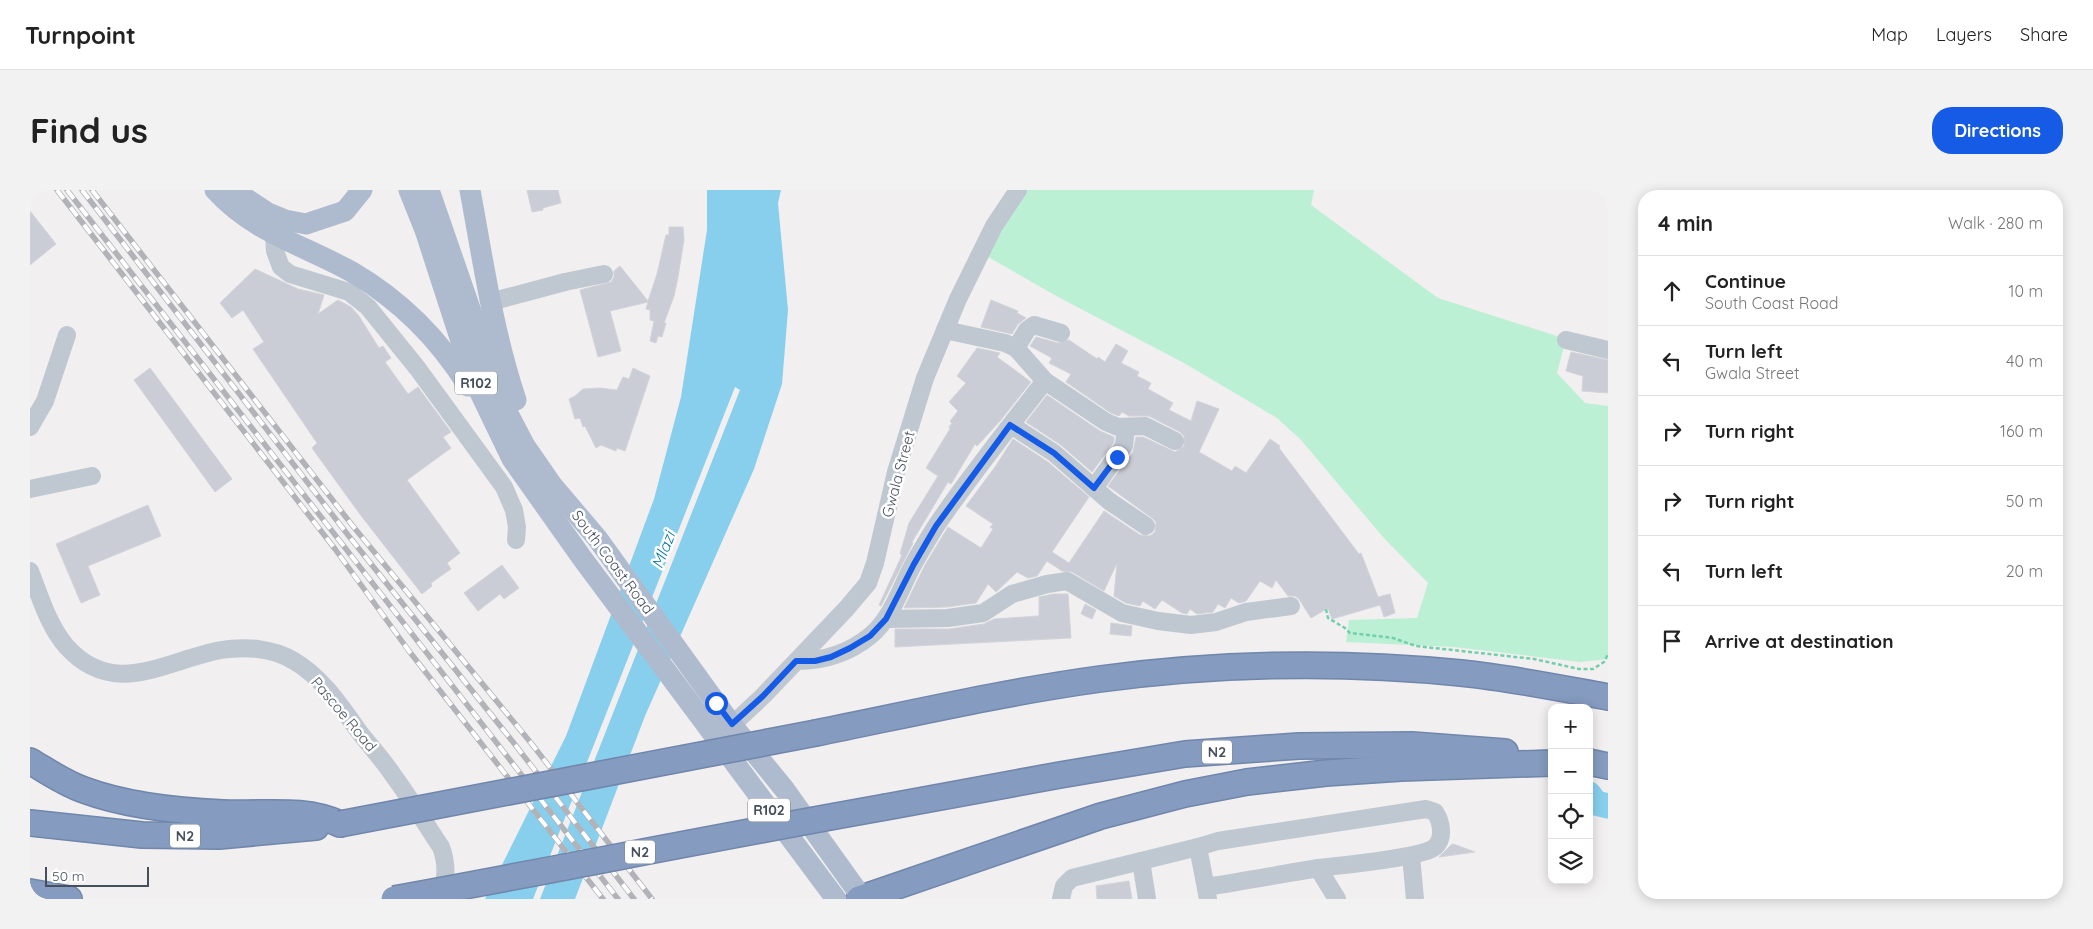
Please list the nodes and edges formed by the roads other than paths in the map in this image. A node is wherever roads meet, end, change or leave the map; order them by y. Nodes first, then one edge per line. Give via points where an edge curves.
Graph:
1 (215, 190) edge
2 (233, 190) edge
3 (362, 190) edge
4 (409, 190) edge
5 (428, 190) edge
6 (470, 190) edge
7 (1018, 190) edge
8 (274, 235) junction
9 (604, 274) dead end
10 (490, 302) junction
11 (945, 330) junction
12 (1061, 333) dead end
13 (67, 335) dead end
14 (1566, 340) dead end
15 (1016, 348) junction
16 (1608, 350) edge
17 (1045, 381) junction
18 (1010, 425) junction
19 (30, 426) edge
20 (1126, 426) junction
21 (1175, 441) dead end
22 (512, 459) junction
23 (92, 476) dead end
24 (1094, 488) junction
25 (30, 489) edge
26 (580, 517) junction
27 (1146, 526) dead end
28 (516, 540) dead end
29 (30, 571) edge
30 (1291, 606) dead end
31 (886, 619) junction
32 (796, 661) junction
33 (1608, 697) edge
34 (732, 724) junction
35 (1548, 758) edge
36 (30, 761) edge
37 (1548, 763) edge
38 (1593, 763) edge
39 (1608, 766) edge
40 (30, 823) edge
41 (340, 824) junction
42 (1198, 847) junction
43 (1411, 856) junction
44 (1141, 861) junction
45 (1318, 868) junction
46 (931, 874) junction
47 (30, 892) edge
48 (1207, 893) edge
49 (862, 898) edge
50 (69, 899) edge
51 (394, 899) edge
52 (439, 899) edge
53 (836, 899) edge
54 (906, 899) edge
55 (1061, 899) edge
56 (1147, 899) edge
57 (1336, 899) edge
58 (1415, 899) edge

1 - 8 main road via 254,224
2 - 3 main road via 268,213 306,224 345,211
4 - 22 main road, South Coast Road / R102 via 473,378
5 - 26 main road, South Coast Road / R102 via 503,404 525,446 552,485
6 - 10 main road
7 - 11 street, Gwala Street via 994,226
8 - 22 main road via 352,272 395,301 428,332 452,362
8 - 28 street via 275,252 281,267 290,274 349,292 368,307 418,369 504,487 514,510
9 - 10 street
10 - 26 main road via 503,361 529,436
11 - 15 street via 1005,342
11 - 32 street, Gwala Street via 925,378 899,462 868,583
12 - 15 street via 1034,325
13 - 19 street via 45,401
14 - 16 street
15 - 17 street
17 - 18 street
17 - 20 street via 1106,422 1118,427
18 - 24 street via 1054,453
18 - 31 street via 936,526
20 - 21 street via 1145,426
20 - 24 street via 1124,446
22 - 53 main road, South Coast Road / R102
23 - 25 street
24 - 27 street
26 - 34 main road, South Coast Road / R102
29 - 52 street, Pascoe Road via 52,625 79,658 94,667 132,675 220,650 242,648 266,650 294,661 319,681 393,774 442,847 446,875
30 - 31 street via 1246,612 1216,622 1191,625 1122,612 1067,581 1012,594 983,613 948,618
31 - 32 street via 870,636 831,657
32 - 34 street, Gwala Street
33 - 41 highway, N2, bridge via 1544,685 1381,667 1250,667 1100,679
34 - 49 main road, South Coast Road / R102 via 785,790
35 - 51 highway, N2, bridge via 1412,745 1299,746 1185,754 688,842 580,866
36 - 41 highway via 83,790 135,803 187,811 319,815
37 - 46 highway via 1401,768 1247,782 1184,794 1100,816
38 - 39 highway
40 - 41 highway, N2 via 142,835 219,836
42 - 43 street via 1218,841 1426,809 1435,812 1441,828 1440,839 1435,847
42 - 44 street
42 - 48 street
43 - 45 street
43 - 58 street
44 - 55 street via 1072,878 1064,886
44 - 56 street
45 - 48 street
45 - 57 street
46 - 49 highway
46 - 54 highway
47 - 50 highway

